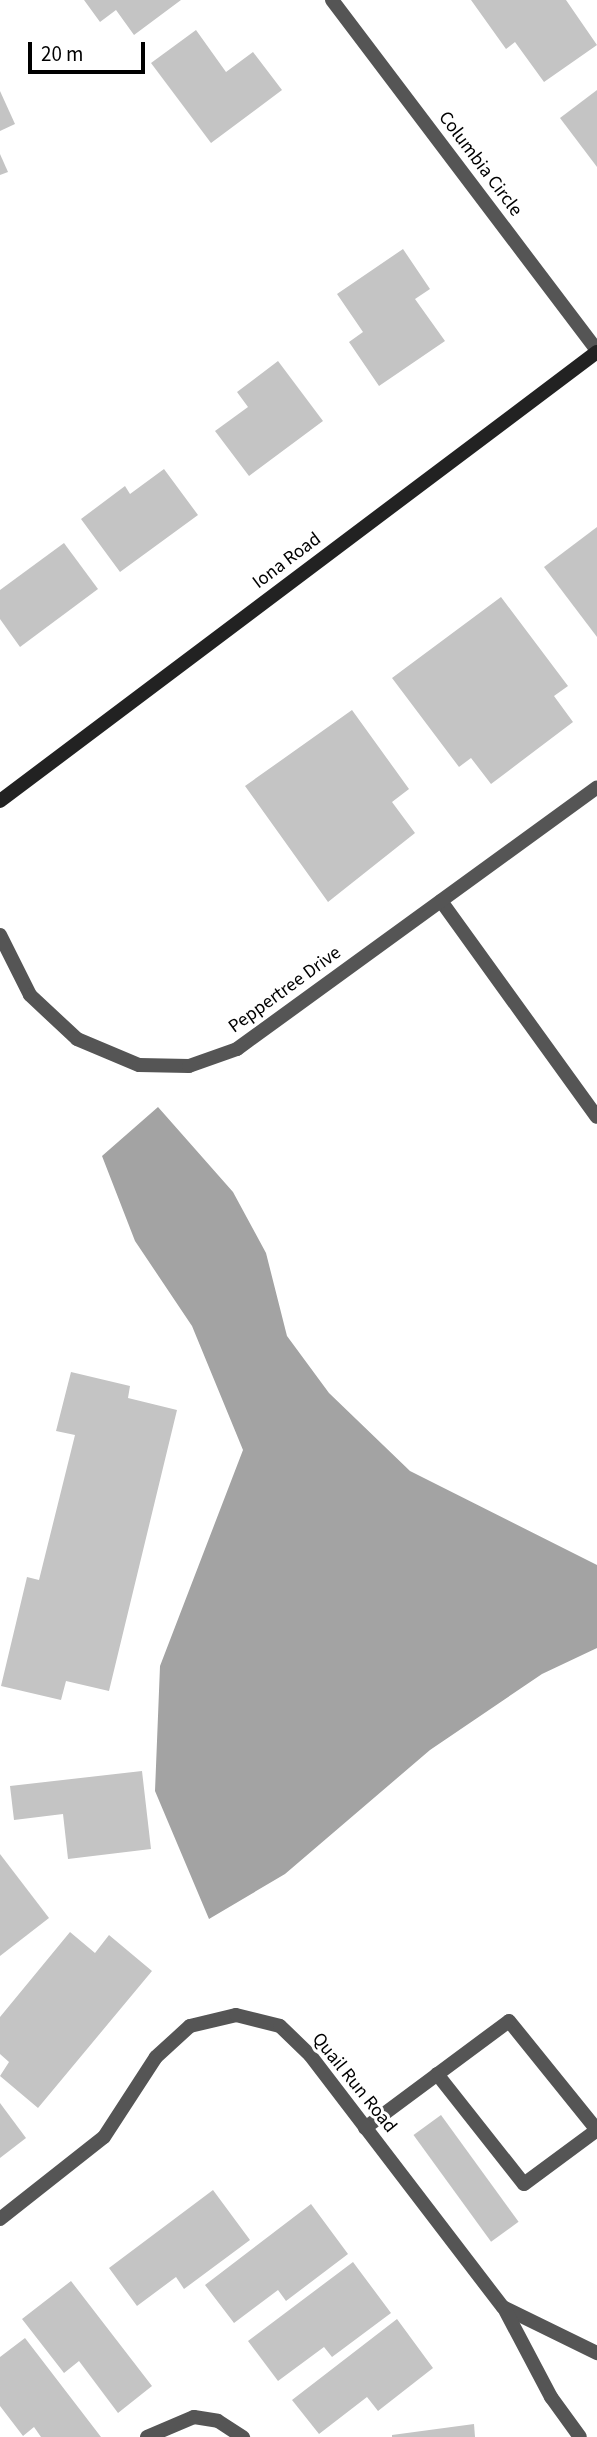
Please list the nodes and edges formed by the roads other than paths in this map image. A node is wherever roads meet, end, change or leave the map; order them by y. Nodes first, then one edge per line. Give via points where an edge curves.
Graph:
1 (332, 0) edge
2 (597, 351) edge
3 (597, 787) edge
4 (0, 801) edge
5 (441, 901) junction
6 (0, 935) edge
7 (597, 1117) edge
8 (437, 2074) junction
9 (365, 2128) junction
10 (0, 2219) edge
11 (503, 2307) junction
12 (597, 2353) edge
13 (147, 2437) edge
14 (243, 2437) edge
15 (580, 2437) edge

1 - 2 street, Columbia Circle
2 - 4 street, Iona Road
3 - 5 street, Peppertree Drive
5 - 6 street, Peppertree Drive via 237,1049 189,1066 139,1065 77,1039 30,995
5 - 7 street
8 - 8 street via 509,2021 597,2130 524,2184
8 - 9 street
9 - 10 street, Quail Run Road via 280,2026 224,2018 190,2026 156,2057 104,2137
9 - 11 street, Quail Run Road
11 - 12 street, Quail Run Road
11 - 15 street via 551,2397
13 - 14 street via 194,2417 218,2421

